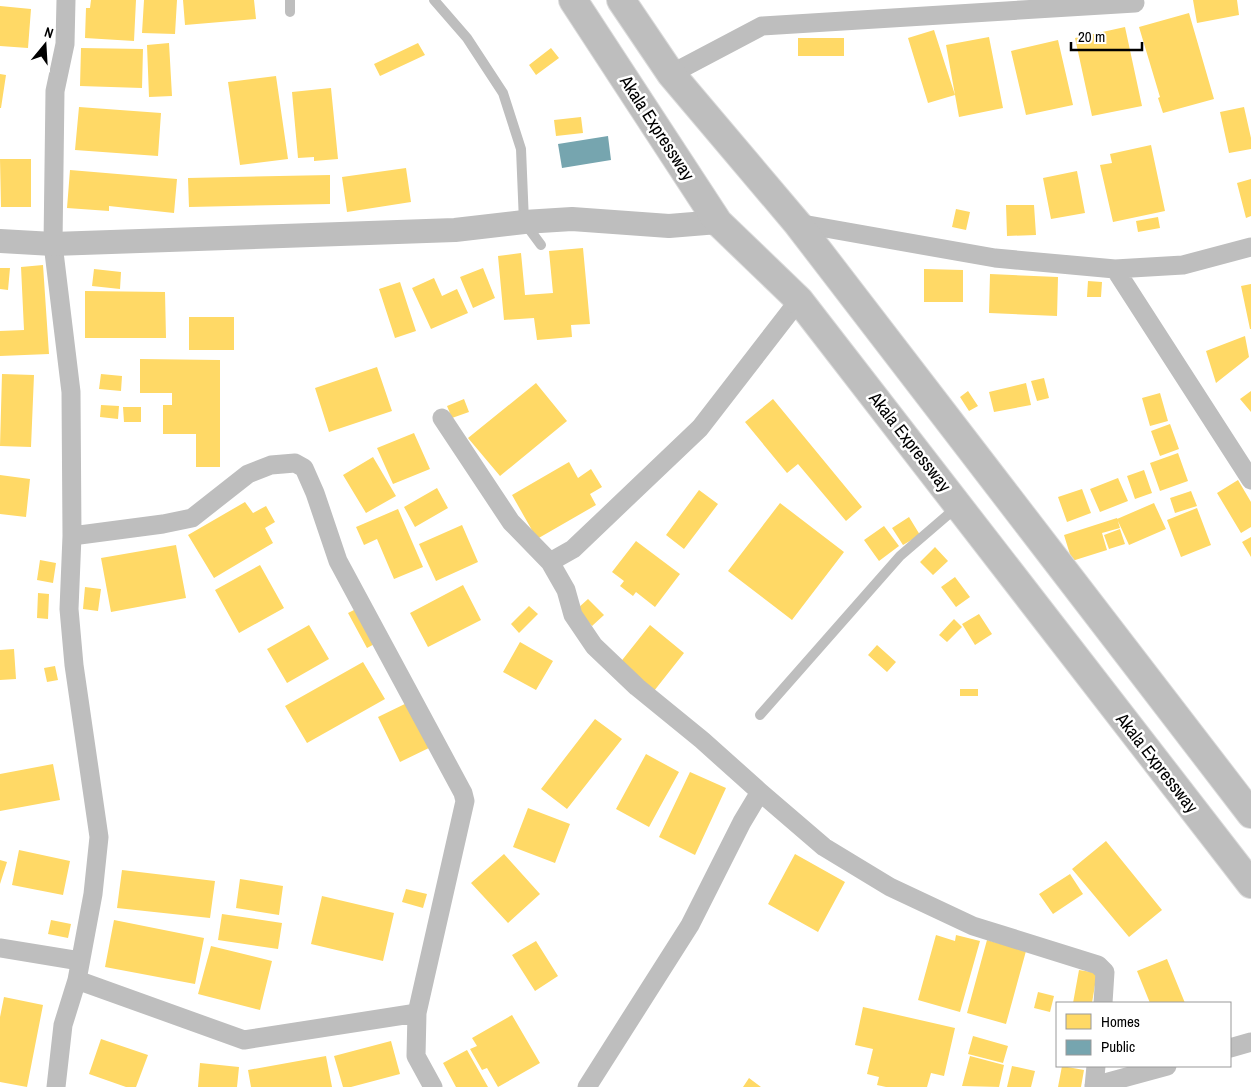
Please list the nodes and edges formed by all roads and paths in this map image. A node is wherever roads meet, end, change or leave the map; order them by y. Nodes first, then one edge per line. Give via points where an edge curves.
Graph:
1 (66, 0) edge
2 (290, 0) edge
3 (434, 0) edge
4 (573, 0) edge
5 (621, 0) edge
6 (1135, 3) dead end
7 (1040, 5) edge
8 (290, 12) dead end
9 (671, 74) junction
10 (524, 222) junction
11 (718, 222) junction
12 (797, 223) junction
13 (0, 241) edge
14 (53, 244) junction
15 (541, 245) dead end
16 (1251, 247) edge
17 (1115, 269) junction
18 (799, 300) junction
19 (442, 418) dead end
20 (1251, 480) edge
21 (959, 505) junction
22 (72, 536) junction
23 (550, 562) junction
24 (760, 715) dead end
25 (760, 792) junction
26 (1251, 814) edge
27 (1251, 884) edge
28 (0, 948) edge
29 (80, 961) junction
30 (77, 980) junction
31 (1103, 1002) edge
32 (417, 1013) junction
33 (1251, 1042) edge
34 (1231, 1048) edge
35 (1096, 1067) edge
36 (1164, 1067) edge
37 (56, 1087) edge
38 (433, 1087) edge
39 (587, 1087) edge
40 (1094, 1087) edge

1 - 14 street via 65,44 56,91
2 - 8 lane
3 - 10 lane via 467,38 503,93 521,149
4 - 11 main road, Akala Expressway
5 - 9 main road
6 - 7 street
7 - 9 street via 762,26
9 - 12 main road
10 - 11 street via 572,219 669,226
10 - 14 street via 455,230
10 - 15 lane
11 - 18 main road, Akala Expressway
12 - 17 street via 995,258
12 - 26 main road
13 - 14 street
14 - 22 street via 71,392
16 - 17 street via 1183,265
17 - 20 street
18 - 21 main road, Akala Expressway
18 - 23 street via 700,428 573,549
19 - 23 street via 511,522
21 - 24 lane via 900,556
21 - 27 main road, Akala Expressway
22 - 29 street via 69,609 74,665 99,837 93,894
22 - 32 street via 192,518 248,474 271,465 295,463 304,468 338,561 465,801
23 - 25 street via 566,590 573,616 594,646
25 - 31 street via 824,847 890,888 973,926 1098,965 1105,972
25 - 39 street via 690,925
28 - 29 street
29 - 30 street
30 - 32 street via 244,1040
30 - 37 street via 63,1025
32 - 38 street via 416,1056
33 - 34 street
35 - 40 street
36 - 40 street

